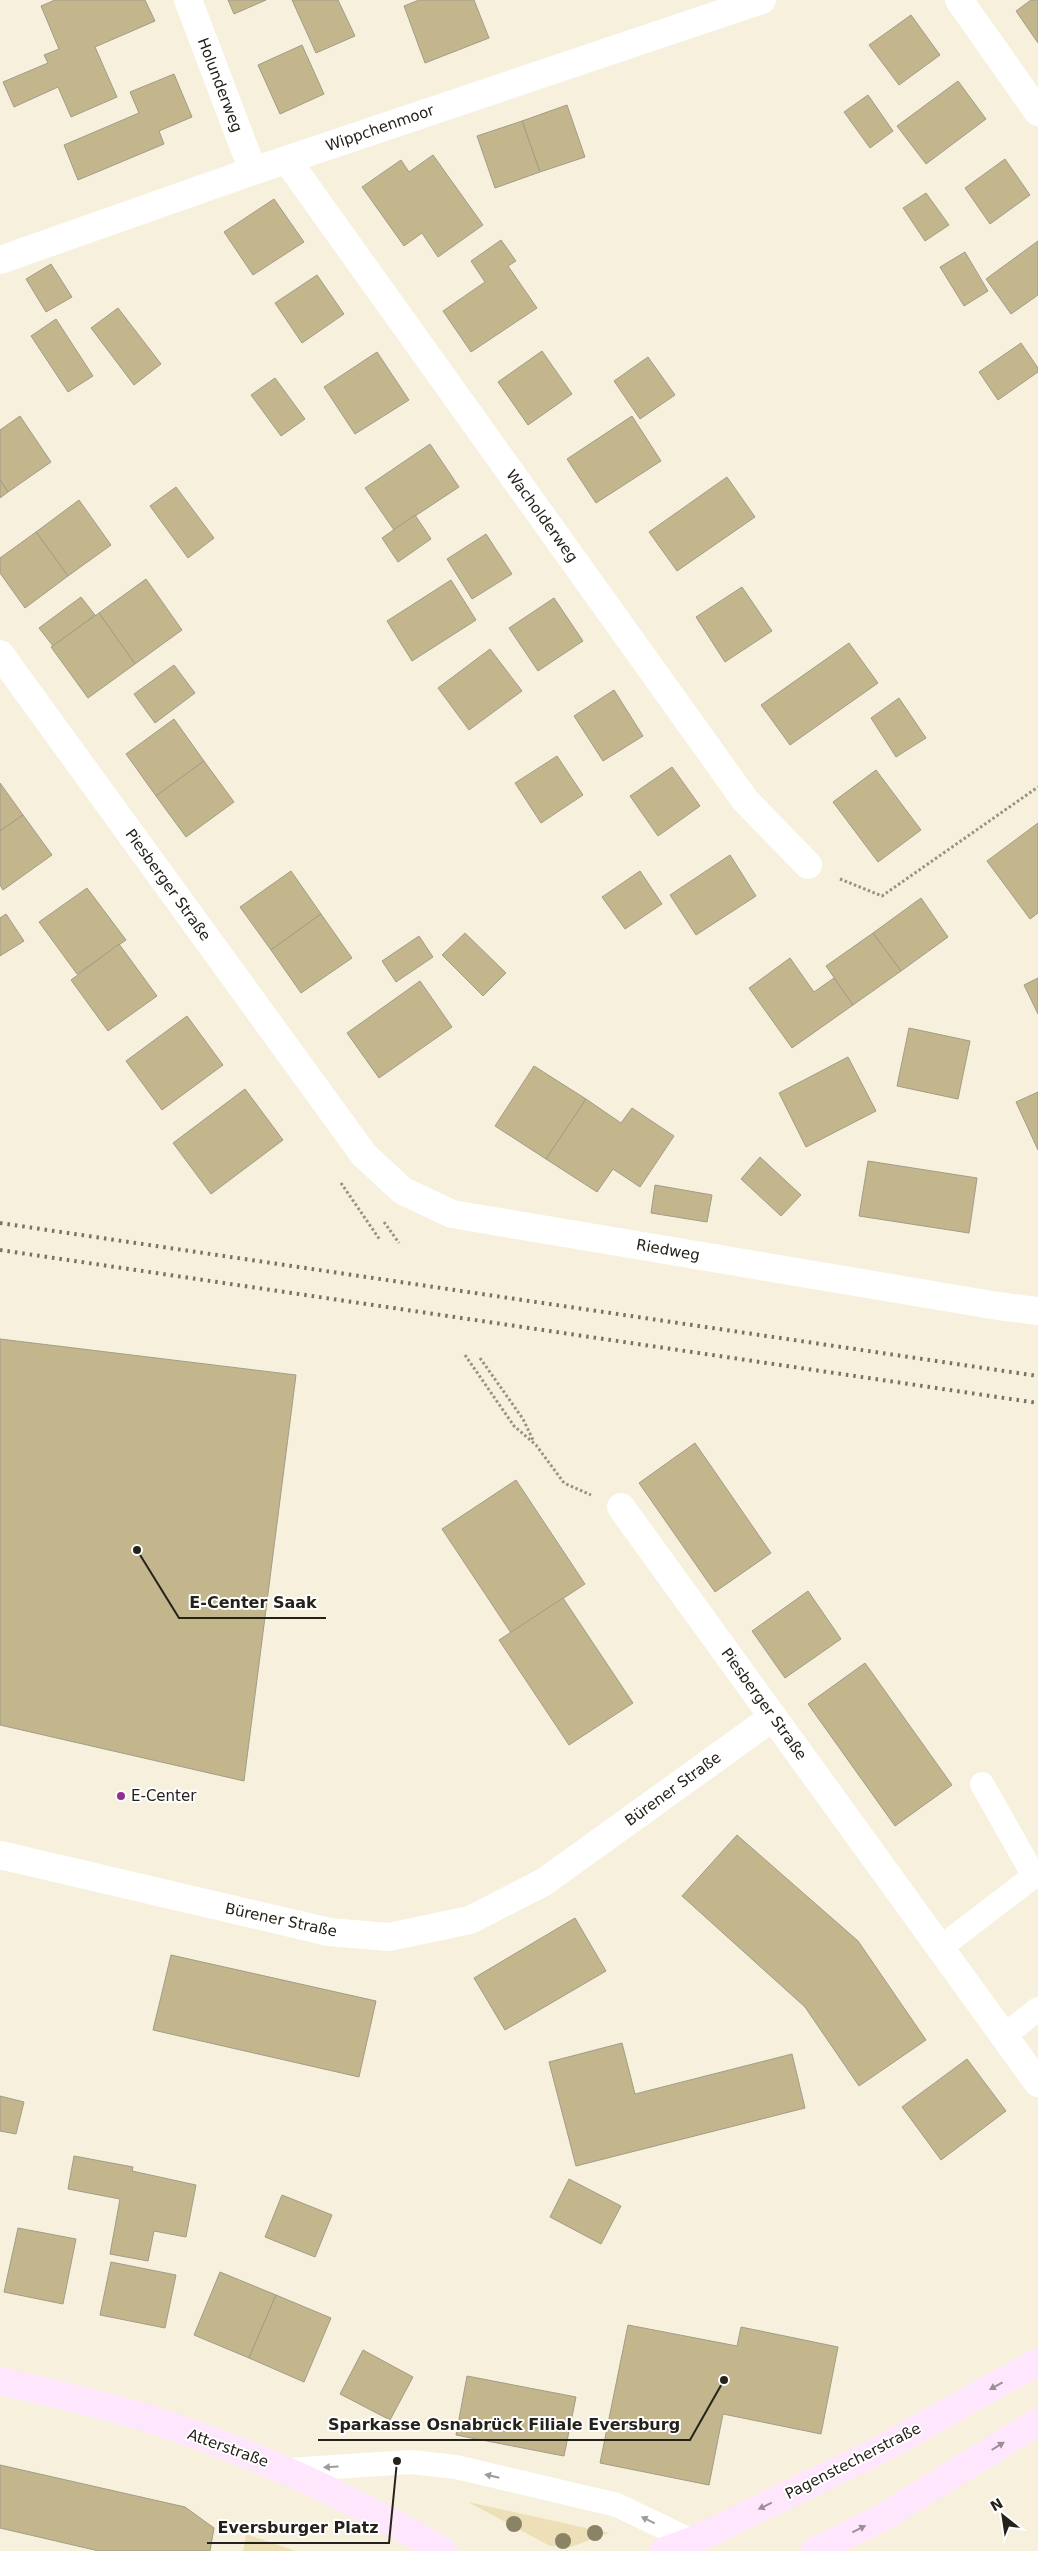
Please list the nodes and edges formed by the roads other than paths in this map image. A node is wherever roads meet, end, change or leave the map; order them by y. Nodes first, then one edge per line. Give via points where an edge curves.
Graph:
1 (188, 0) edge
2 (762, 0) edge
3 (959, 0) edge
4 (1038, 112) edge
5 (287, 160) junction
6 (253, 171) junction
7 (0, 260) edge
8 (0, 654) edge
9 (808, 865) road end
10 (335, 1116) joint
11 (1038, 1311) edge
12 (621, 1507) road end
13 (773, 1717) junction
14 (982, 1784) dead end
15 (0, 1856) edge
16 (940, 1948) junction
17 (1038, 2009) edge
18 (1004, 2036) junction
19 (1038, 2083) edge
20 (1038, 2362) edge
21 (0, 2381) edge
22 (1038, 2422) edge
23 (287, 2470) junction
24 (692, 2541) junction
25 (443, 2551) edge
26 (664, 2551) edge
27 (815, 2551) edge

1 - 6 street, Holunderweg
2 - 5 street, Wippchenmoor
3 - 4 street
5 - 6 street, Wippchenmoor
5 - 9 street, Wacholderweg via 745,800
6 - 7 street, Wippchenmoor
8 - 10 street, Piesberger Straße
10 - 11 street, Riedweg via 364,1155 403,1192 452,1214
12 - 13 street, Piesberger Straße
13 - 15 street, Bürener Straße via 544,1882 470,1920 389,1937 329,1932
13 - 16 street, Piesberger Straße
14 - 16 lane via 1034,1876
16 - 18 street, Piesberger Straße
17 - 18 lane
18 - 19 street, Piesberger Straße
20 -> 24 main road, Pagenstecherstraße via 874,2453
21 - 23 main road, Atterstraße via 150,2419
27 -> 22 main road via 883,2517
24 -> 23 lane via 617,2504 456,2467 411,2462
23 - 25 main road, Atterstraße via 397,2524
24 - 26 main road, Pagenstecherstraße

